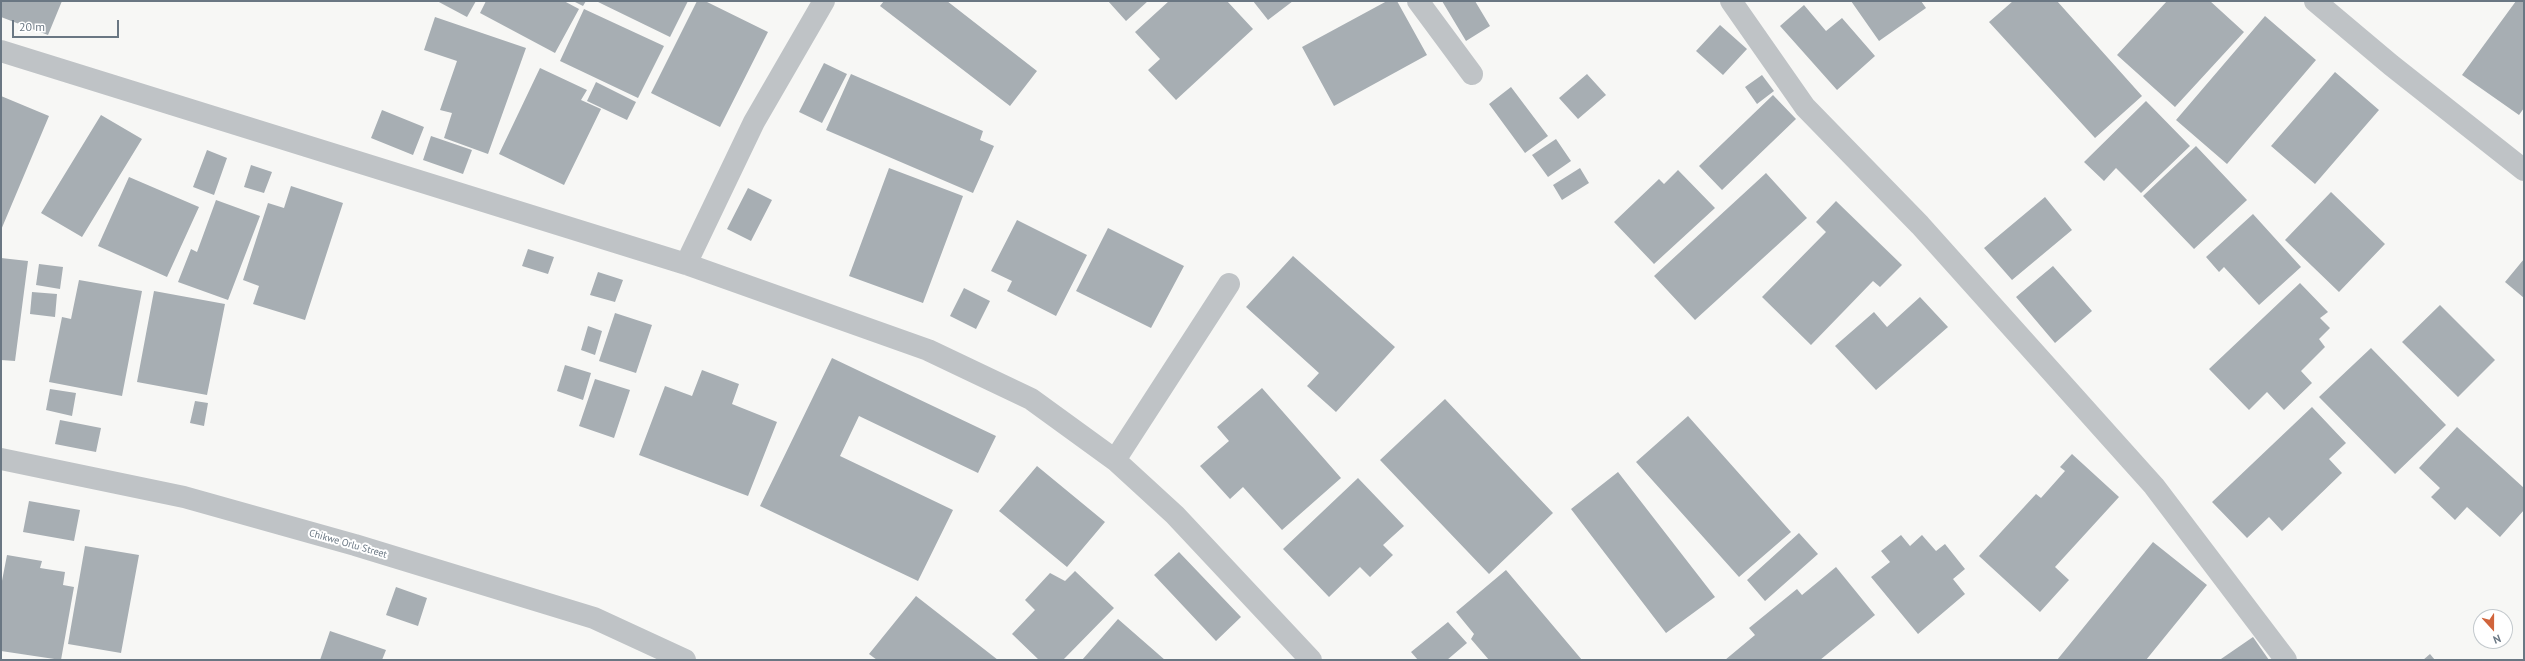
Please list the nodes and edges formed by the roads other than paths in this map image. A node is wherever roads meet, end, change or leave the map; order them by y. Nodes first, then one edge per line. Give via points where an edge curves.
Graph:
1 (822, 1) edge
2 (1418, 1) edge
3 (1731, 1) edge
4 (2315, 1) edge
5 (1, 51) edge
6 (1472, 74) dead end
7 (2524, 170) edge
8 (686, 264) junction
9 (1229, 284) dead end
10 (1, 459) edge
11 (1115, 460) junction
12 (685, 660) edge
13 (1311, 660) edge
14 (2286, 660) edge

1 - 8 street via 754,122
2 - 6 street
3 - 14 street via 1805,107 1920,225 2154,486
4 - 7 street
5 - 8 street
8 - 11 street via 928,350 1031,399
9 - 11 street
10 - 12 street, Chikwe Orlu Street via 184,497 355,545 594,618
11 - 13 street via 1175,515

